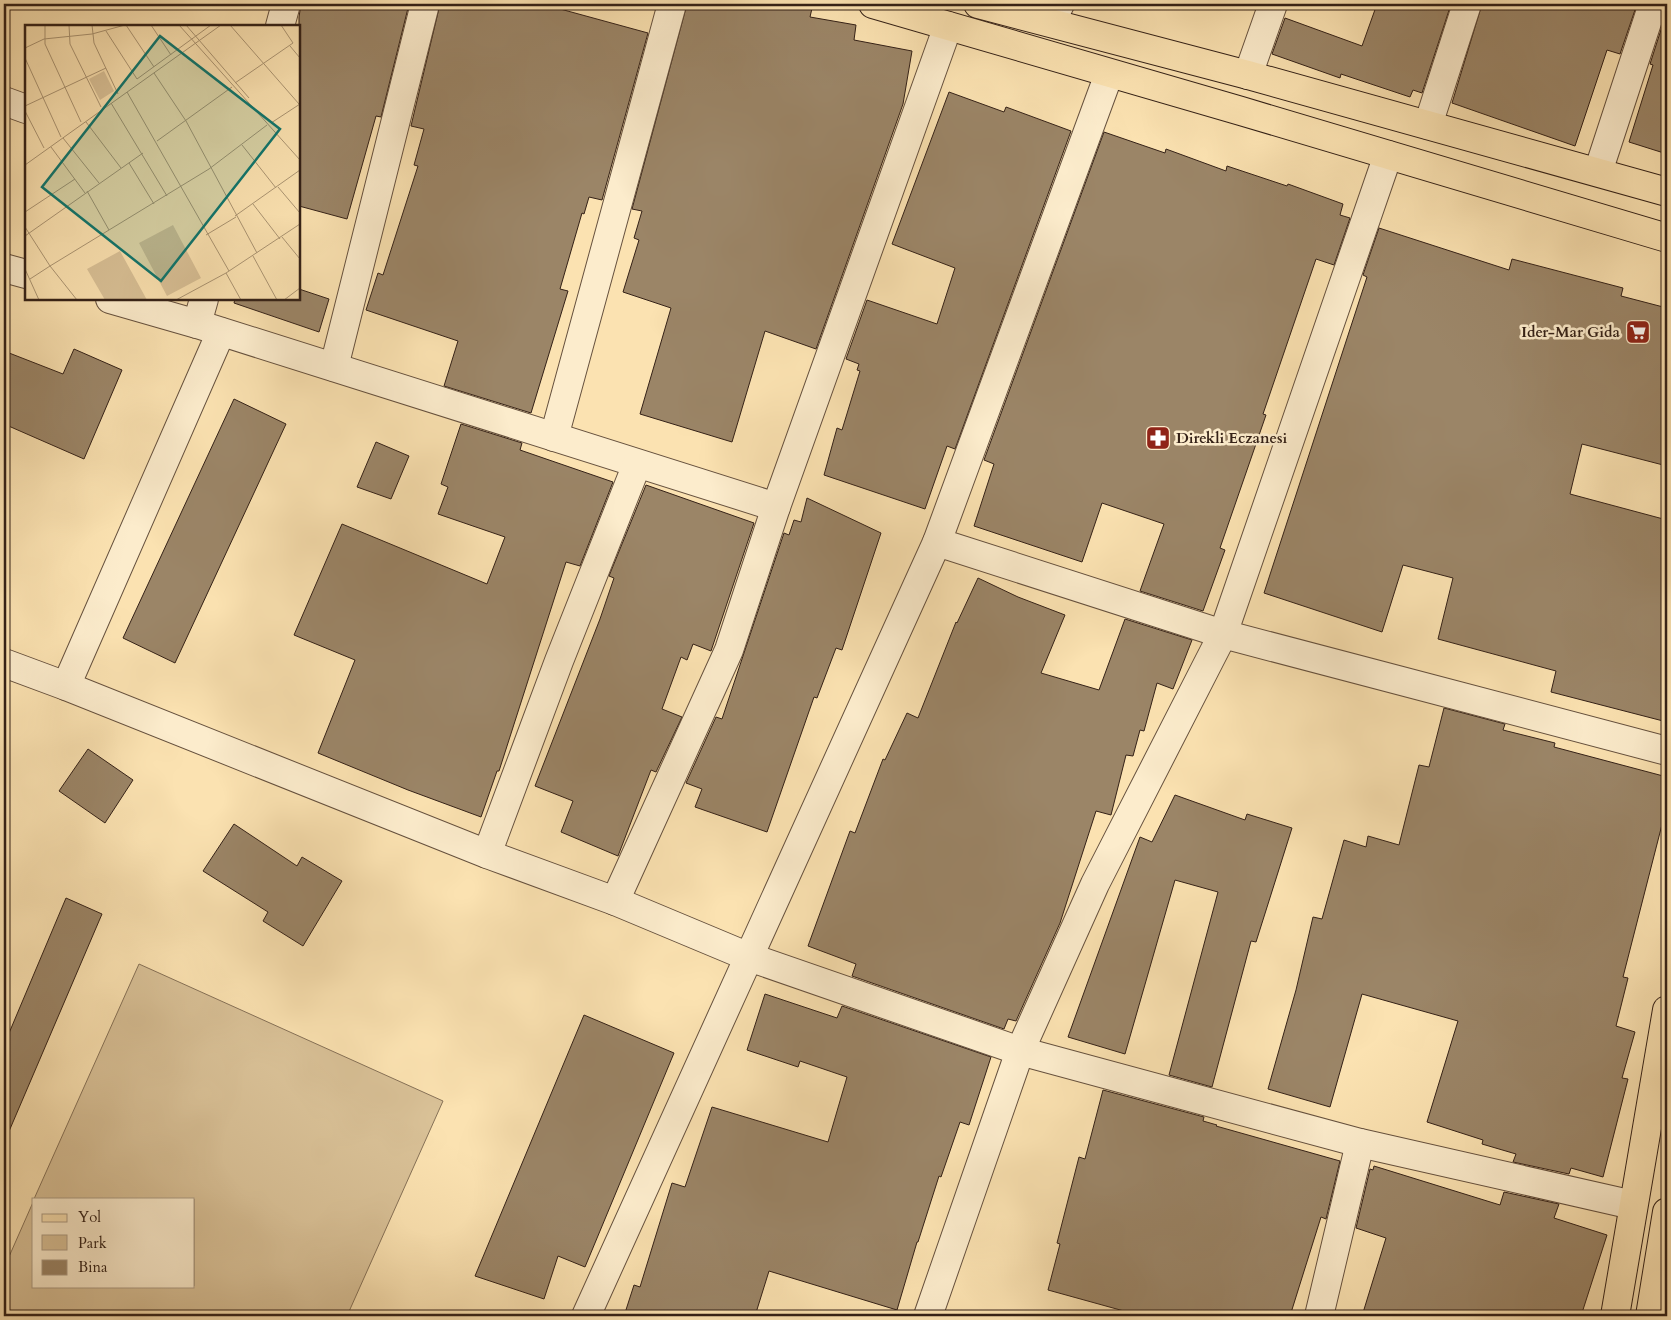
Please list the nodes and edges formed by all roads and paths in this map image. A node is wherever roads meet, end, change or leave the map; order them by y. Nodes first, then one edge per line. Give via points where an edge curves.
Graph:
1 (286, 4) edge
2 (425, 4) edge
3 (672, 4) edge
4 (873, 4) edge
5 (978, 4) edge
6 (1274, 4) edge
7 (1467, 4) edge
8 (1653, 4) edge
9 (1055, 13) edge
10 (280, 25) edge
11 (948, 26) junction
12 (1109, 74) junction
13 (1248, 74) junction
14 (4, 101) edge
15 (25, 109) edge
16 (1428, 125) junction
17 (1388, 155) junction
18 (1598, 172) junction
19 (1667, 192) edge
20 (1667, 238) edge
21 (4, 268) edge
22 (25, 274) edge
23 (115, 300) edge
24 (207, 318) edge
25 (334, 367) junction
26 (554, 437) junction
27 (637, 464) junction
28 (776, 507) junction
29 (937, 542) junction
30 (1223, 634) junction
31 (4, 663) edge
32 (66, 686) junction
33 (1667, 751) edge
34 (488, 854) junction
35 (615, 901) junction
36 (749, 956) junction
37 (1667, 1010) edge
38 (1020, 1051) junction
39 (1360, 1143) junction
40 (1633, 1205) junction
41 (1666, 1221) edge
42 (586, 1316) edge
43 (928, 1316) edge
44 (1319, 1316) edge
45 (1615, 1316) edge
46 (1650, 1316) edge

1 - 10 street
2 - 25 street
3 - 26 street
4 - 11 main road
5 - 9 main road
6 - 13 street
7 - 16 street
8 - 18 street
9 - 13 main road
11 - 12 main road
11 - 28 street
12 - 17 main road
12 - 29 street
13 - 16 main road
14 - 15 street
16 - 18 main road
17 - 20 main road
17 - 30 street
18 - 19 main road
21 - 22 street
23 - 24 street
24 - 25 street
24 - 32 street
25 - 26 street
26 - 27 street
27 - 28 street
27 - 34 street
28 - 35 street via 729,650
29 - 30 street
29 - 36 street
30 - 33 street
30 - 38 street via 1095,884
31 - 32 street
32 - 34 street
34 - 35 street
35 - 36 street
36 - 38 street
36 - 42 street
37 - 40 main road
38 - 39 street
38 - 43 street
39 - 40 street
39 - 44 street
40 - 45 main road
41 - 46 main road

